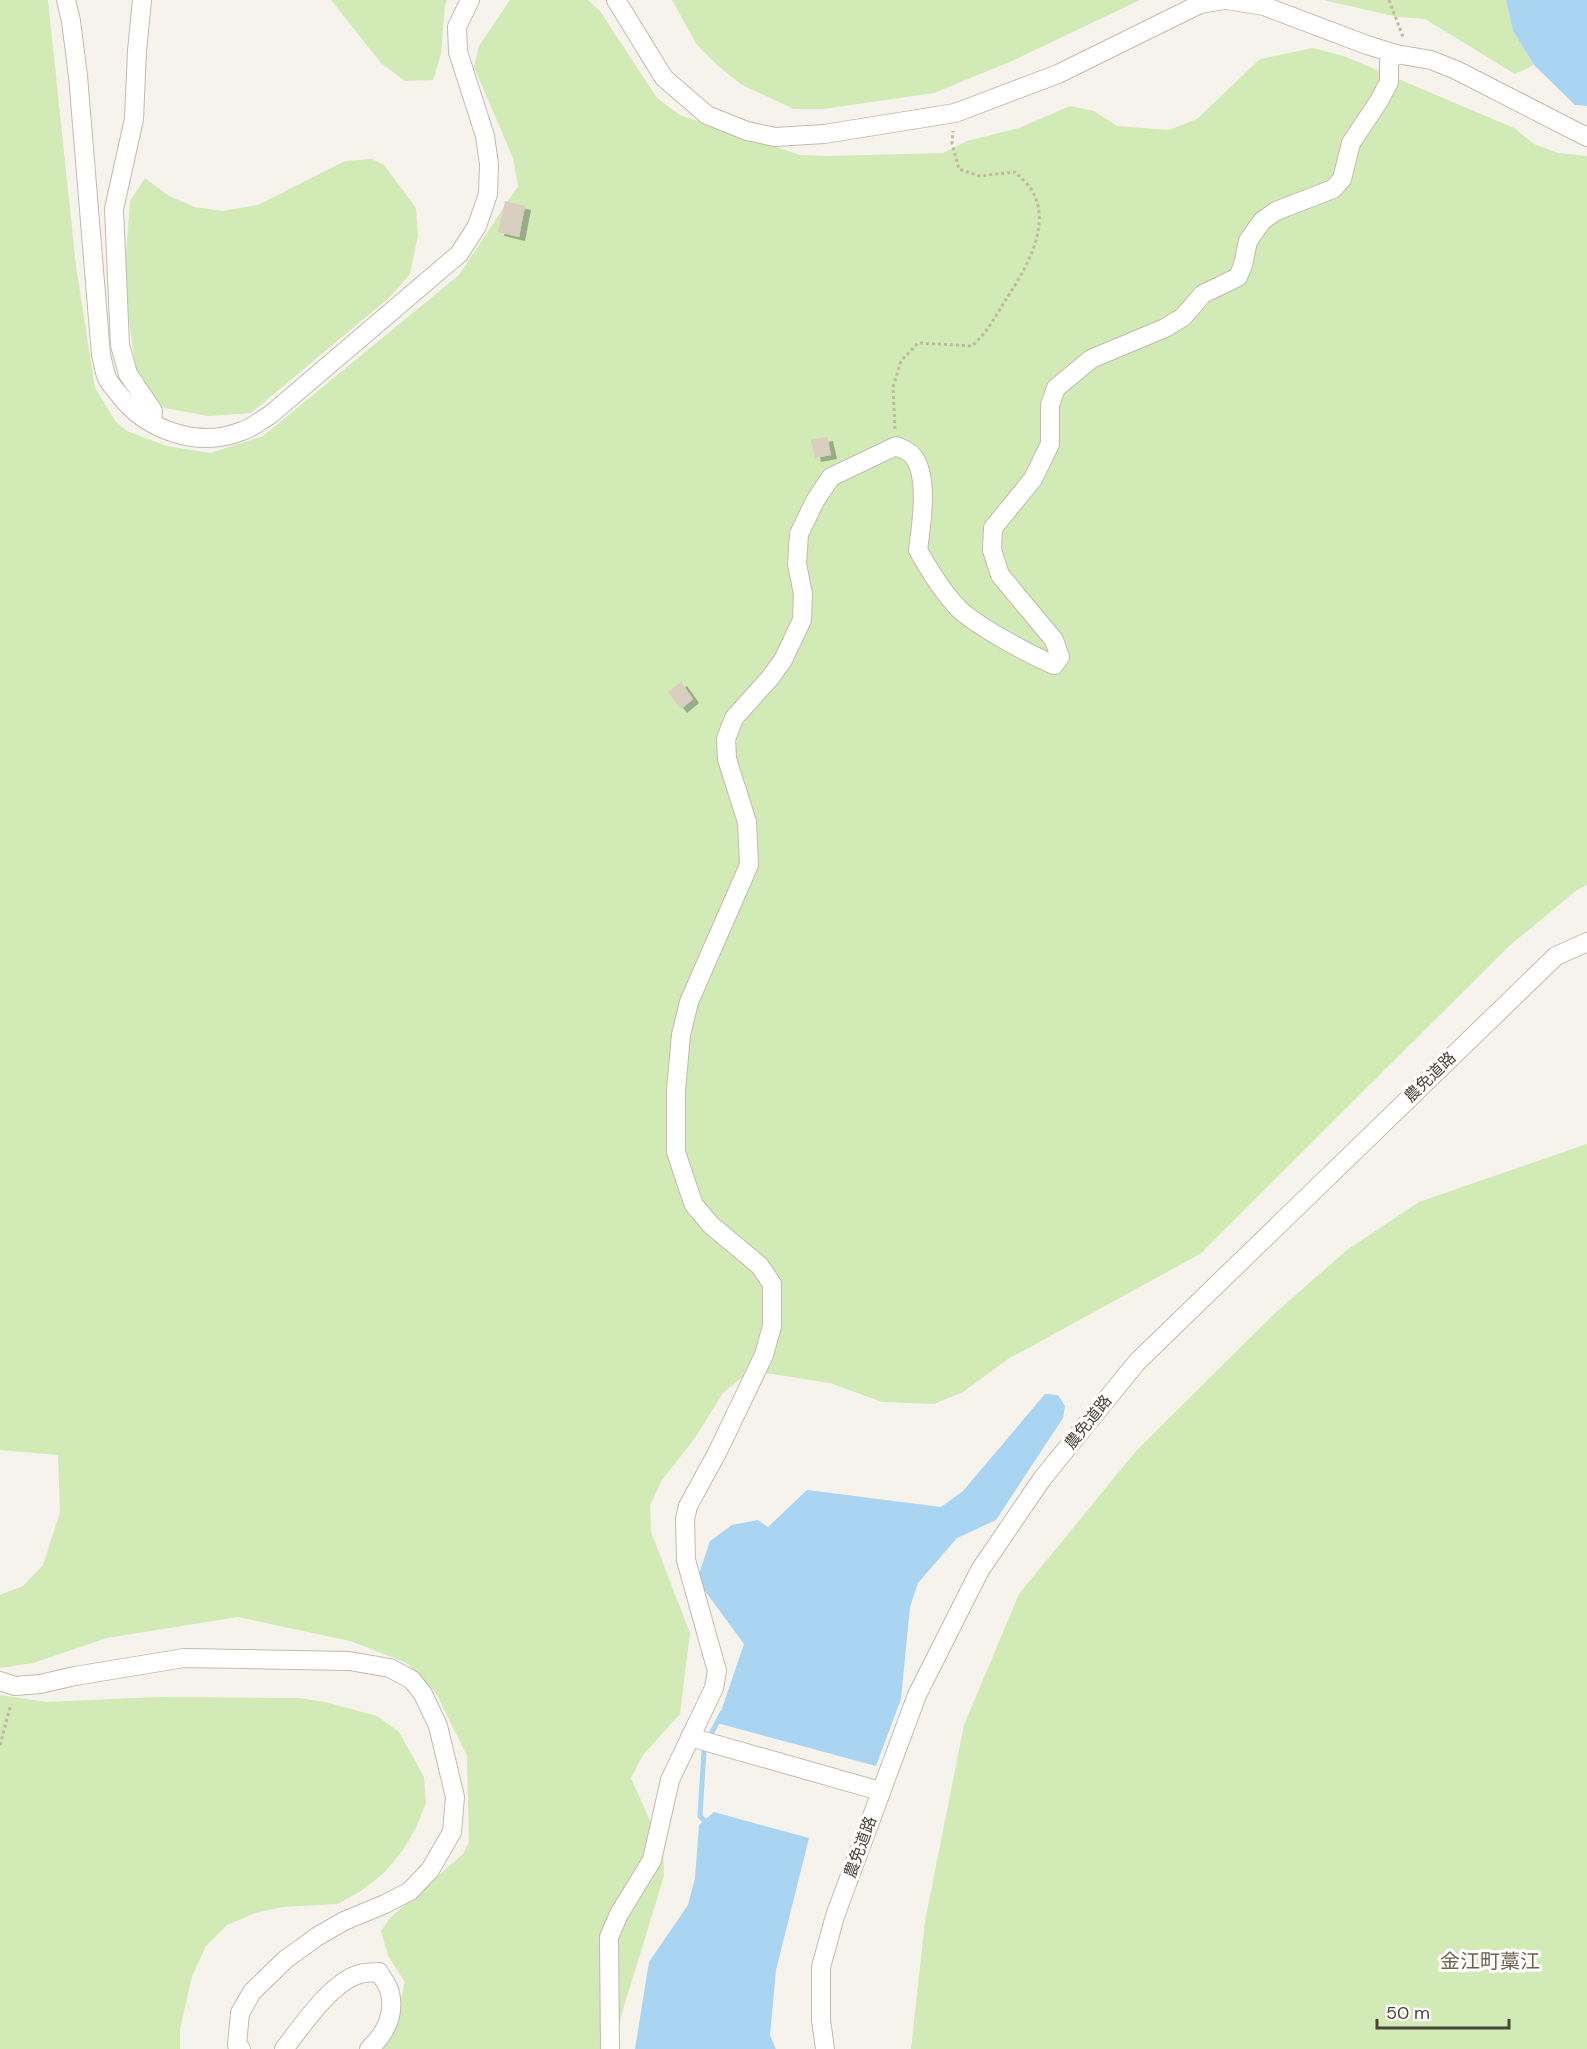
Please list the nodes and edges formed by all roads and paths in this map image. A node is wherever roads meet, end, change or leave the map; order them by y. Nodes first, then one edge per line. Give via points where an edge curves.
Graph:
1 (66, 0) edge
2 (142, 0) edge
3 (470, 0) edge
4 (616, 0) edge
5 (1226, 0) edge
6 (1389, 0) edge
7 (1396, 54) junction
8 (955, 113) junction
9 (1587, 137) edge
10 (152, 423) junction
11 (896, 446) junction
12 (1587, 942) edge
13 (8, 1684) edge
14 (690, 1737) junction
15 (0, 1745) edge
16 (880, 1791) junction
17 (241, 2049) edge
18 (284, 2049) edge
19 (369, 2049) edge
20 (610, 2049) edge
21 (825, 2049) edge

1 - 10 street via 78,76 101,355 107,378 126,404
2 - 10 street via 134,119 114,209 120,345 128,374 153,411
3 - 10 street via 457,27 458,52 485,136 489,174 488,194 477,226 459,254 270,415 242,431 216,438 188,437
4 - 8 street via 664,78 707,115 747,132 775,137 824,134
5 - 7 street via 1264,6
5 - 8 street via 1200,4 1058,74
6 - 7 path via 1404,42
7 - 9 street via 1431,60 1456,70
7 - 11 street via 1389,62 1389,82 1351,143 1342,179 1333,189 1276,211 1262,221 1248,241 1238,277 1203,294 1183,317 1091,359 1056,388 1050,405 1050,444 1033,479 993,528 992,550 1000,575 1054,640 1060,657 1054,664 974,621 957,607 918,550 922,521 920,471 912,455
8 - 11 path via 952,144 959,169 979,176 1015,172 1031,188 1040,225 1034,251 982,338 972,346 918,343 901,361 893,387
11 - 14 street via 831,477 815,501 799,534 801,620 783,660 734,718 726,739 727,759 747,822 749,865 686,1013 676,1090 676,1152 694,1205 711,1225 760,1266 772,1284 772,1326 764,1355 685,1519 686,1560 717,1671 714,1688
12 - 16 street, 農免道路 via 1556,956 1137,1362 1042,1479 980,1570 917,1695
13 - 15 path
13 - 17 street via 40,1684 184,1658 349,1661 390,1668 412,1680 423,1694 438,1726 455,1797 452,1832 430,1870 410,1891 318,1936 286,1959 252,1992 240,2013 237,2045
14 - 16 street
14 - 20 street via 670,1780 652,1860 618,1914 609,1937
16 - 21 street, 農免道路 via 821,1967
18 - 19 street via 306,2018 338,1987 359,1974 379,1972 390,1992 390,2020

